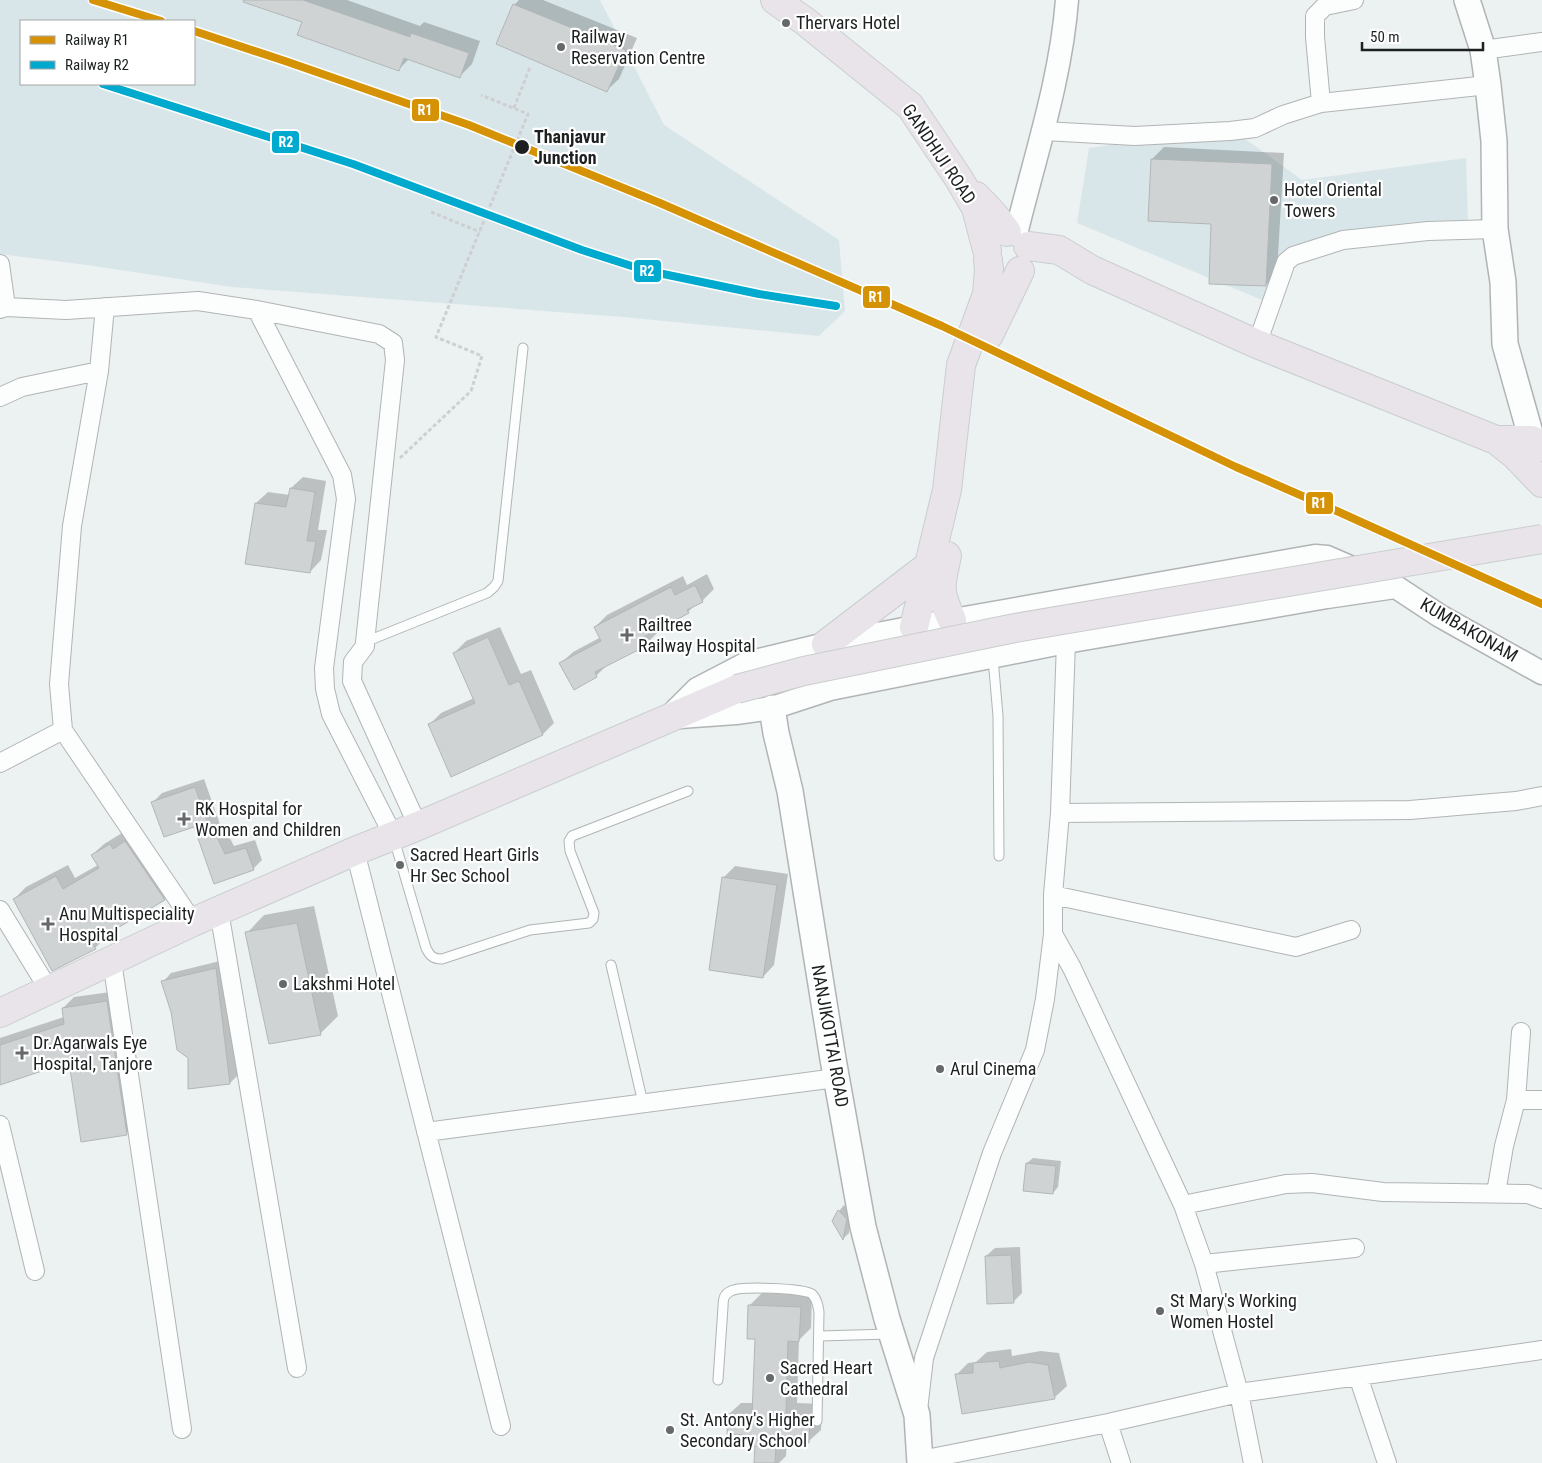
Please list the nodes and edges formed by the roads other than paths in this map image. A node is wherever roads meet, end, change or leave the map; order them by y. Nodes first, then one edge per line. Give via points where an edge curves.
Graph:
1 (775, 0) edge
2 (1068, 0) edge
3 (1354, 0) edge
4 (1467, 0) edge
5 (1542, 42) edge
6 (1483, 50) junction
7 (1488, 85) junction
8 (1321, 104) junction
9 (1044, 131) junction
10 (1495, 229) junction
11 (1010, 251) junction
12 (0, 264) edge
13 (105, 307) junction
14 (3, 308) edge
15 (257, 310) junction
16 (1257, 344) junction
17 (523, 348) dead end
18 (99, 371) junction
19 (0, 397) edge
20 (1496, 440) junction
21 (1537, 443) edge
22 (1542, 483) edge
23 (1542, 539) edge
24 (928, 566) junction
25 (1396, 586) junction
26 (1058, 601) junction
27 (952, 620) junction
28 (914, 627) junction
29 (365, 642) junction
30 (1066, 642) junction
31 (826, 644) junction
32 (992, 658) junction
33 (1542, 673) edge
34 (772, 708) junction
35 (667, 718) junction
36 (63, 730) junction
37 (0, 763) edge
38 (688, 791) dead end
39 (1542, 796) edge
40 (1060, 813) junction
41 (418, 826) junction
42 (393, 836) junction
43 (355, 851) junction
44 (999, 856) dead end
45 (1053, 895) junction
46 (0, 910) edge
47 (220, 911) junction
48 (193, 922) junction
49 (1351, 930) dead end
50 (1053, 934) junction
51 (112, 961) junction
52 (611, 965) dead end
53 (49, 990) junction
54 (0, 1013) edge
55 (1521, 1032) dead end
56 (836, 1078) junction
57 (1516, 1100) junction
58 (1542, 1100) edge
59 (644, 1103) junction
60 (0, 1125) edge
61 (426, 1132) junction
62 (1496, 1193) junction
63 (1542, 1199) edge
64 (1183, 1204) junction
65 (1354, 1248) dead end
66 (1204, 1264) junction
67 (35, 1271) dead end
68 (892, 1334) junction
69 (820, 1336) junction
70 (1542, 1350) edge
71 (297, 1368) dead end
72 (1358, 1376) junction
73 (718, 1380) dead end
74 (1239, 1393) junction
75 (917, 1415) junction
76 (817, 1421) dead end
77 (1108, 1423) junction
78 (501, 1426) dead end
79 (182, 1429) dead end
80 (920, 1461) edge
81 (1121, 1463) edge
82 (1253, 1463) edge
83 (1387, 1463) edge

1 - 11 main road, GANDHIJI ROAD via 910,106 976,208
2 - 9 street
3 - 8 street via 1325,6 1315,16
4 - 6 main road
5 - 6 street
6 - 7 main road
7 - 8 street
7 - 10 main road via 1494,141
8 - 9 street via 1283,115 1255,128 1230,131 1135,136
9 - 11 street
10 - 16 street via 1428,231 1343,240 1293,256 1286,262
10 - 21 main road via 1503,282 1505,344
11 - 16 main road via 1060,250 1092,270
11 - 24 main road, GANDHIJI ROAD via 989,269 987,294 961,365 947,490
11 - 27 main road via 981,353 956,521 941,584 942,599
12 - 14 street
13 - 14 street via 66,310
13 - 15 street via 198,301
13 - 18 street
15 - 29 street via 379,334 393,343 395,360
15 - 42 street via 342,475 346,498 324,668 325,689 331,714
16 - 20 main road
17 - 29 lane via 498,581 487,593
18 - 19 street via 22,387
18 - 36 street via 72,526 59,684
20 - 21 main road
20 - 22 main road
23 - 35 main road, bridge via 1015,628 804,671 737,688
24 - 28 main road, GANDHIJI ROAD
24 - 31 main road
25 - 26 street, KUMBAKONAM via 1327,557 1315,556
25 - 30 street
25 - 33 street, KUMBAKONAM via 1440,616
26 - 27 street, KUMBAKONAM
26 - 30 street
27 - 28 street, KUMBAKONAM
28 - 31 street, KUMBAKONAM
29 - 41 street via 353,662 352,681
30 - 32 street
30 - 40 street
31 - 35 street, KUMBAKONAM via 747,663 697,688
32 - 34 street via 830,689
32 - 44 lane via 998,716
34 - 35 street
34 - 56 main road, NANJIKOTTAI ROAD via 790,791
35 - 41 main road
36 - 37 street
36 - 48 street
38 - 42 lane via 572,836 569,840 570,851 594,913 590,923 524,931 442,959 434,959 426,948
39 - 40 street via 1516,802 1410,810
40 - 45 street
41 - 42 main road
42 - 43 main road
43 - 47 main road
43 - 61 street
45 - 49 street via 1296,947
45 - 50 street
46 - 53 street
47 - 48 main road
47 - 71 street
48 - 51 main road
50 - 64 street
50 - 75 street via 1035,1050 992,1153 924,1358
51 - 53 main road
51 - 79 street
52 - 59 lane
53 - 54 main road
55 - 57 street
56 - 59 street
56 - 68 main road, NANJIKOTTAI ROAD via 863,1227
57 - 58 street
57 - 62 street
59 - 61 street
60 - 67 street
61 - 78 street
62 - 63 street via 1528,1194
62 - 64 street via 1383,1192 1312,1183 1286,1184
64 - 66 street
65 - 66 street
66 - 74 street
68 - 69 lane
68 - 75 main road, NANJIKOTTAI ROAD
69 - 73 lane via 819,1312 810,1293 800,1290 732,1290 723,1299
69 - 76 lane
70 - 72 street
72 - 74 street
72 - 83 street
74 - 77 street
74 - 82 street
75 - 80 main road, NANJIKOTTAI ROAD
77 - 80 street
77 - 81 street

